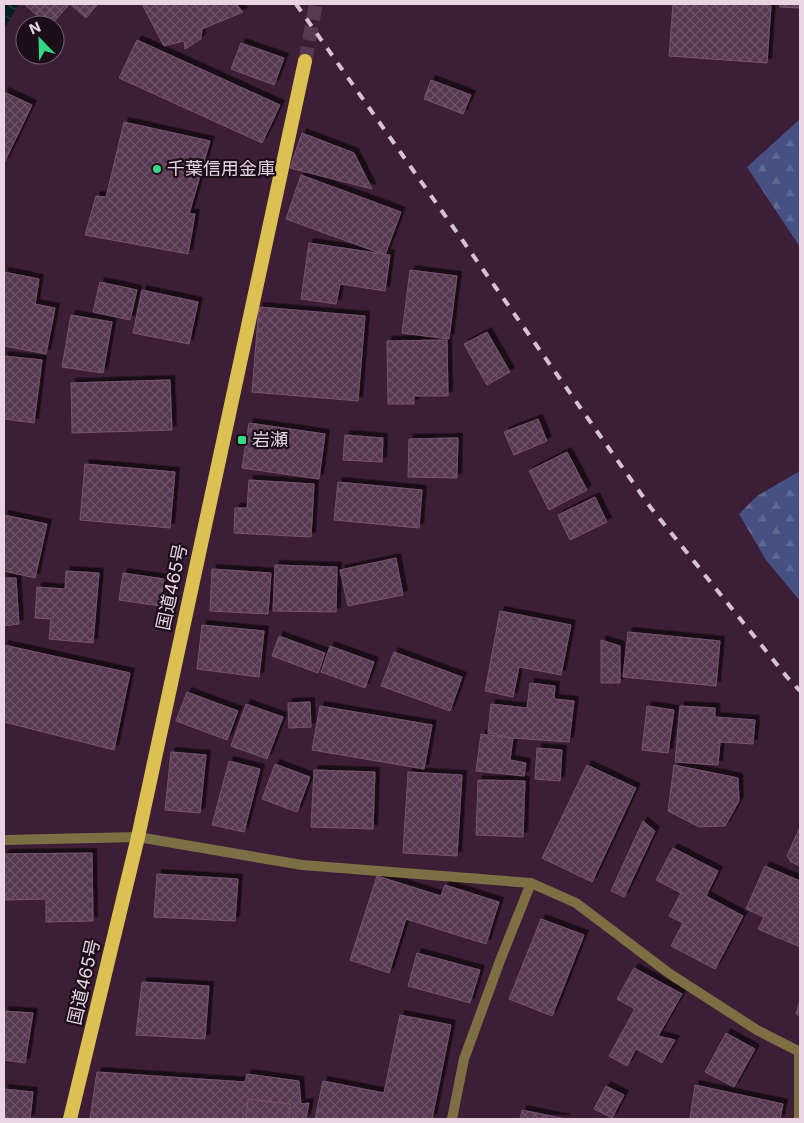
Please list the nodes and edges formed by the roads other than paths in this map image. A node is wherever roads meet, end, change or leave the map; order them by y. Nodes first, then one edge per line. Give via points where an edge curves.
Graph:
1 (305, 61) tunnel mouth
2 (138, 837) junction
3 (4, 840) edge
4 (531, 883) junction
5 (799, 1051) edge
6 (70, 1119) edge
7 (452, 1119) edge
8 (799, 1119) edge

1 - 2 highway, 国道465号
2 - 3 street
2 - 4 street via 302,865
2 - 6 highway, 国道465号
4 - 5 street via 576,903 670,974 757,1030
4 - 7 street via 464,1060
5 - 8 street

